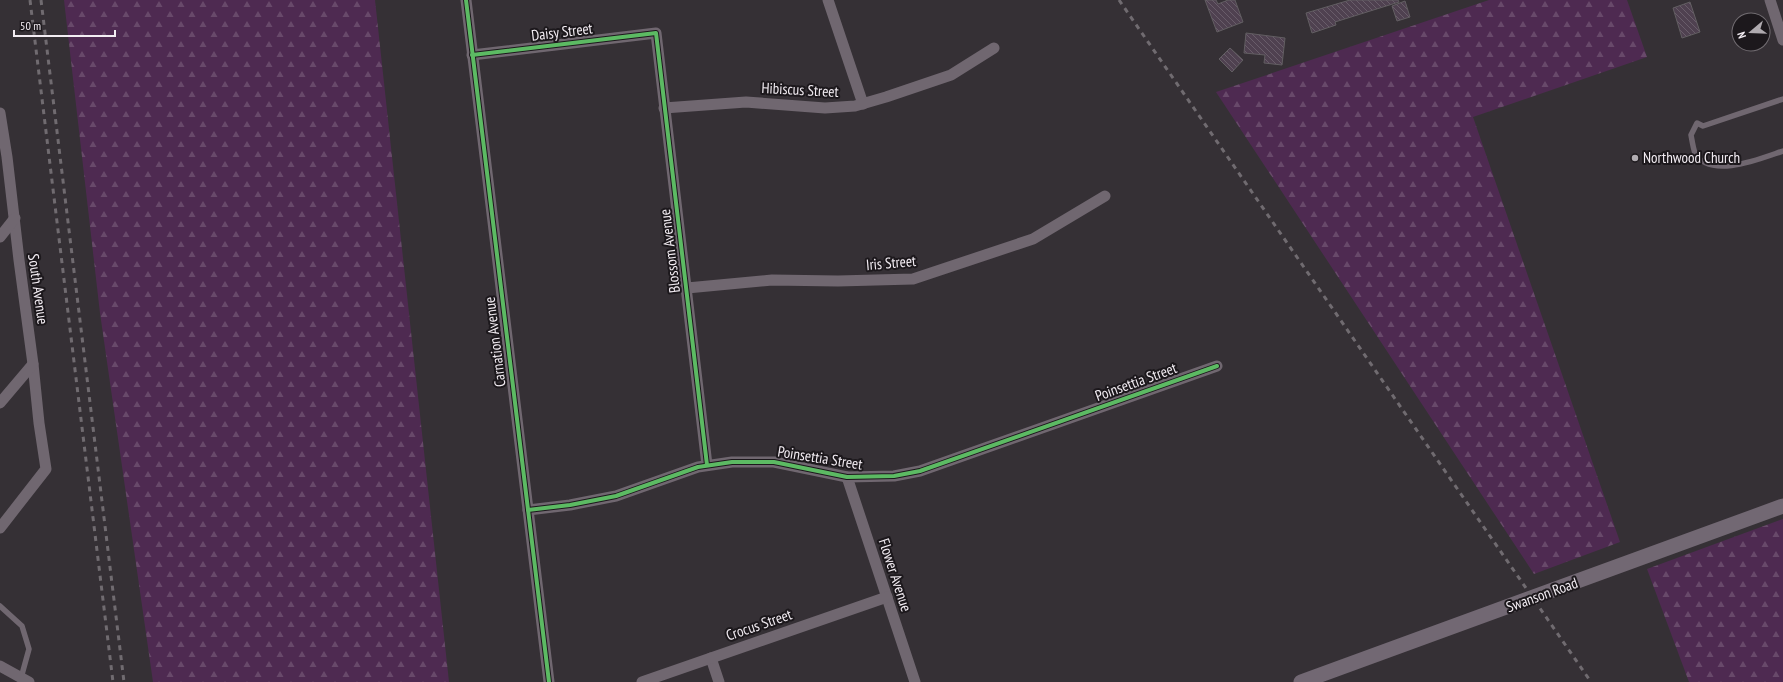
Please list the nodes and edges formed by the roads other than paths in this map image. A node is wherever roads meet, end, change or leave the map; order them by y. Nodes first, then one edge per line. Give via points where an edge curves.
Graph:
1 (466, 0) edge
2 (828, 0) edge
3 (1770, 0) edge
4 (656, 33) joint
5 (1783, 40) edge
6 (994, 48) dead end
7 (472, 55) junction
8 (1783, 98) edge
9 (863, 104) junction
10 (664, 108) junction
11 (0, 113) edge
12 (1783, 151) edge
13 (1105, 196) dead end
14 (14, 218) junction
15 (0, 237) edge
16 (687, 288) junction
17 (33, 364) junction
18 (1217, 366) dead end
19 (0, 403) edge
20 (707, 466) junction
21 (847, 478) junction
22 (1783, 506) edge
23 (528, 510) junction
24 (0, 528) edge
25 (887, 597) junction
26 (0, 606) edge
27 (711, 658) junction
28 (0, 666) edge
29 (25, 680) edge
30 (549, 682) edge
31 (642, 682) edge
32 (719, 682) edge
33 (915, 682) edge
34 (1301, 682) edge

1 - 7 street, Carnation Avenue
2 - 9 street
3 - 5 street
4 - 7 street, Daisy Street
4 - 10 street, Blossom Avenue
6 - 9 street, Hibiscus Street via 951,75
7 - 23 street, Carnation Avenue
8 - 12 lane via 1703,126 1697,123 1691,135 1696,153 1704,162 1720,168
9 - 10 street, Hibiscus Street via 825,108 738,102
10 - 16 street, Blossom Avenue
11 - 14 street, South Avenue
13 - 16 street, Iris Street via 1033,239 913,279 772,280
14 - 15 street
14 - 17 street, South Avenue
16 - 20 street, Blossom Avenue
17 - 19 street
17 - 24 street, South Avenue via 46,469
18 - 21 street, Poinsettia Street via 932,468 894,476
20 - 21 street, Poinsettia Street via 748,461 774,462
20 - 23 street, Poinsettia Street via 616,496
21 - 25 street, Flower Avenue
22 - 34 street, Swanson Road
23 - 30 street, Carnation Avenue
25 - 27 street, Crocus Street
25 - 33 street, Flower Avenue
26 - 29 lane via 22,626 29,649
27 - 31 street, Crocus Street
27 - 32 street
28 - 29 street

